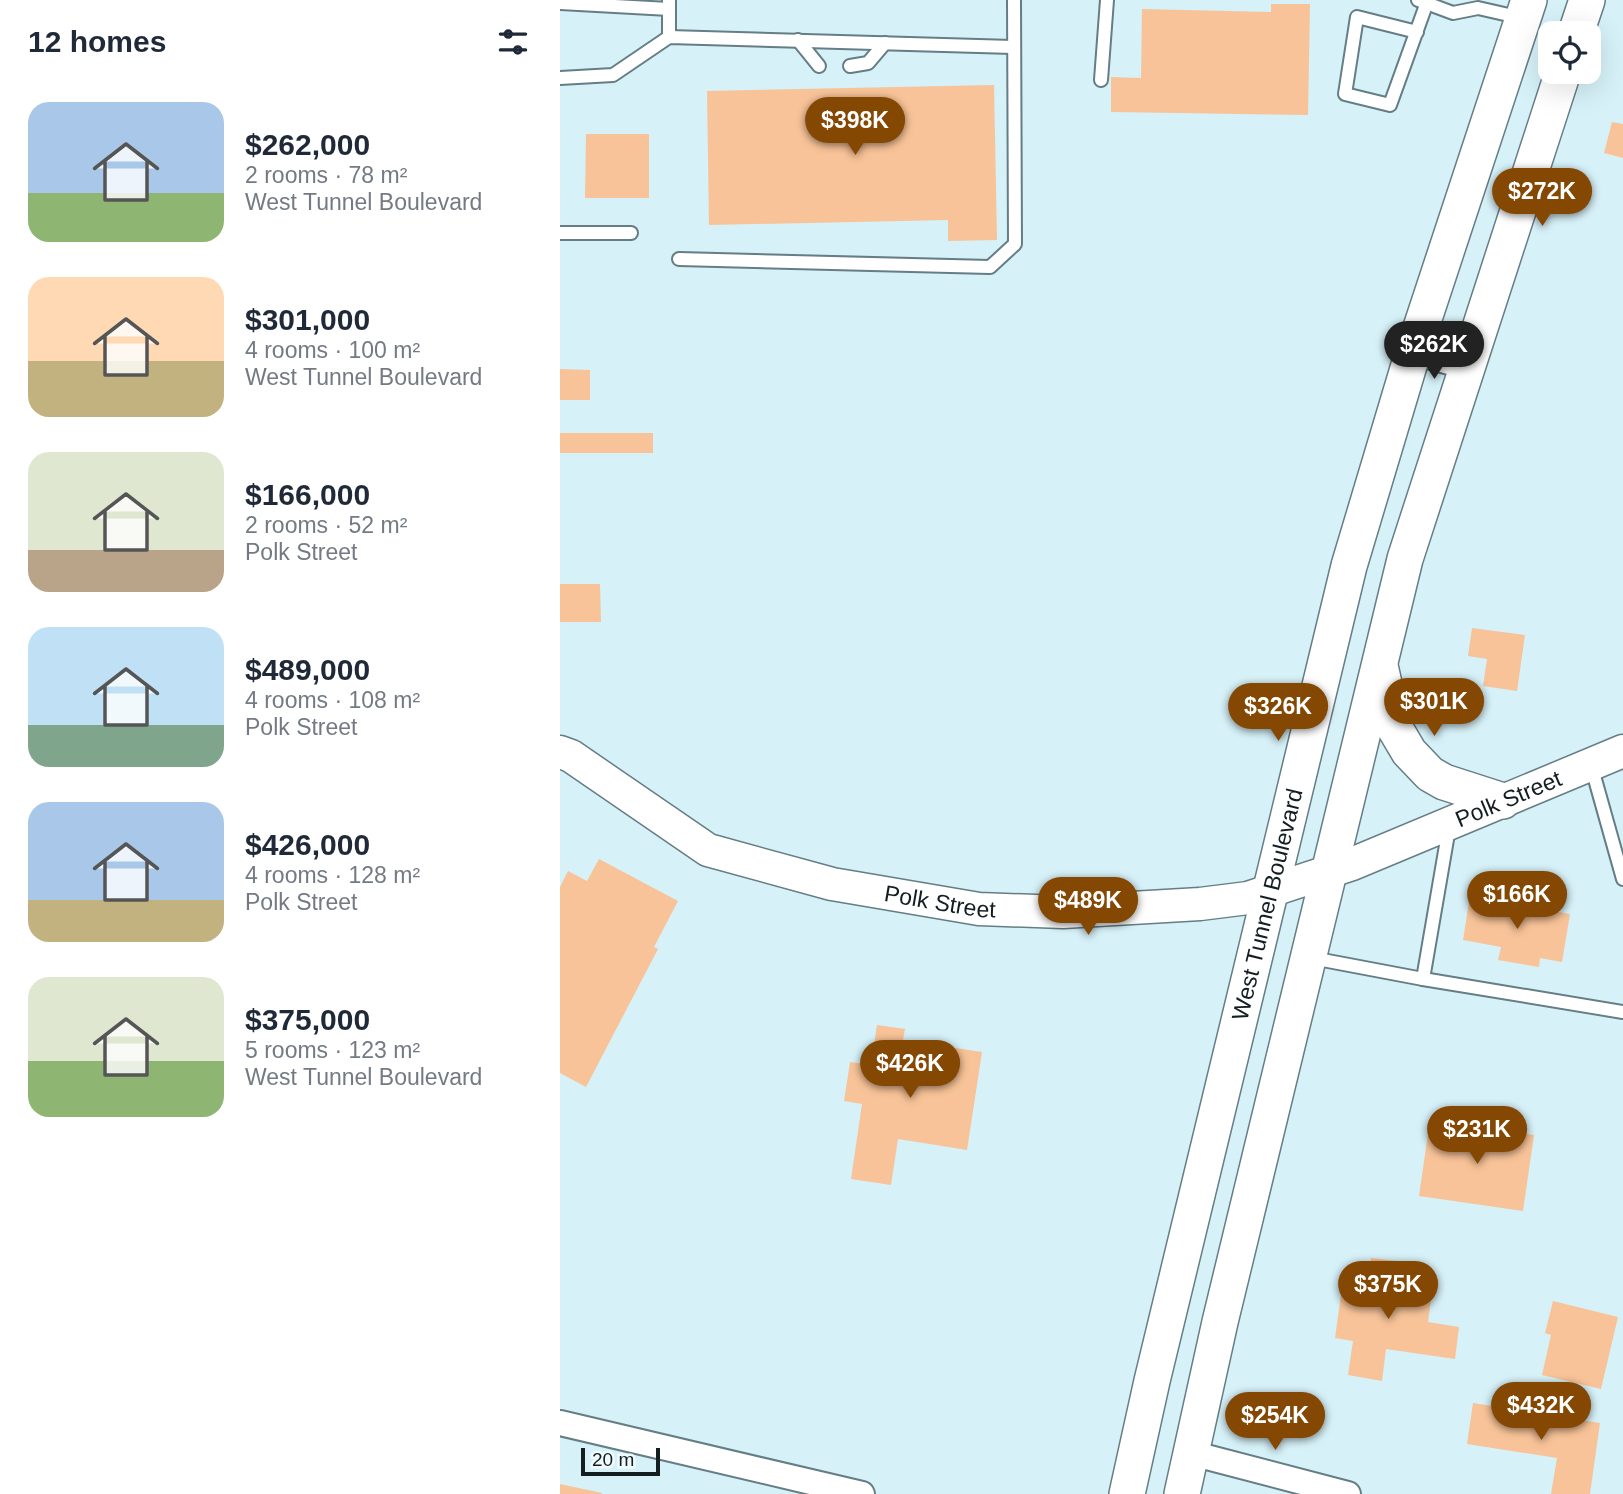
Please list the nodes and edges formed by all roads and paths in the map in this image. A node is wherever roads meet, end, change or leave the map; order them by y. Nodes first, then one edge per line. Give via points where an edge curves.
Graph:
1 (1014, 0) edge
2 (1107, 0) edge
3 (1587, 0) edge
4 (1422, 2) edge
5 (560, 3) edge
6 (1475, 4) edge
7 (669, 5) edge
8 (1526, 9) edge
9 (1580, 21) edge
10 (1417, 32) junction
11 (669, 37) junction
12 (797, 40) junction
13 (886, 43) junction
14 (1013, 47) junction
15 (819, 66) dead end
16 (850, 66) dead end
17 (560, 78) edge
18 (1101, 80) dead end
19 (1559, 84) edge
20 (560, 233) edge
21 (631, 233) dead end
22 (679, 259) dead end
23 (1413, 352) junction
24 (1467, 367) junction
25 (1380, 662) junction
26 (1623, 751) edge
27 (560, 752) edge
28 (1591, 764) junction
29 (1503, 801) junction
30 (1449, 823) junction
31 (1329, 872) junction
32 (1623, 879) edge
33 (1271, 891) junction
34 (1308, 957) junction
35 (1423, 979) junction
36 (1623, 1012) edge
37 (560, 1423) edge
38 (1191, 1453) junction
39 (862, 1494) edge
40 (1127, 1494) edge
41 (1182, 1494) edge
42 (1348, 1494) edge

1 - 14 lane
2 - 18 lane
3 - 9 main road
4 - 6 lane via 1453,13
4 - 10 lane
5 - 7 lane
6 - 8 lane
7 - 11 lane
8 - 23 main road, West Tunnel Boulevard
10 - 10 lane via 1391,104 1345,94 1357,18
11 - 12 lane
11 - 17 lane via 614,75
12 - 13 lane
12 - 15 lane
13 - 14 lane
13 - 16 lane via 868,63
14 - 22 lane via 1015,244 990,267
19 - 24 main road
20 - 21 lane
23 - 24 street
23 - 33 main road, West Tunnel Boulevard via 1349,566
24 - 25 main road via 1405,559
25 - 29 main road via 1393,724 1409,752 1444,782
25 - 31 main road
26 - 28 street, Polk Street
27 - 33 street, Polk Street via 708,850 832,884 979,909 1063,912 1200,904
28 - 29 street, Polk Street
28 - 32 lane
29 - 30 street, Polk Street
30 - 31 street, Polk Street
30 - 35 lane
31 - 33 street, Polk Street
31 - 34 main road
33 - 40 main road, West Tunnel Boulevard
34 - 35 lane
34 - 38 main road
35 - 36 lane
37 - 39 street
38 - 41 main road
38 - 42 street

